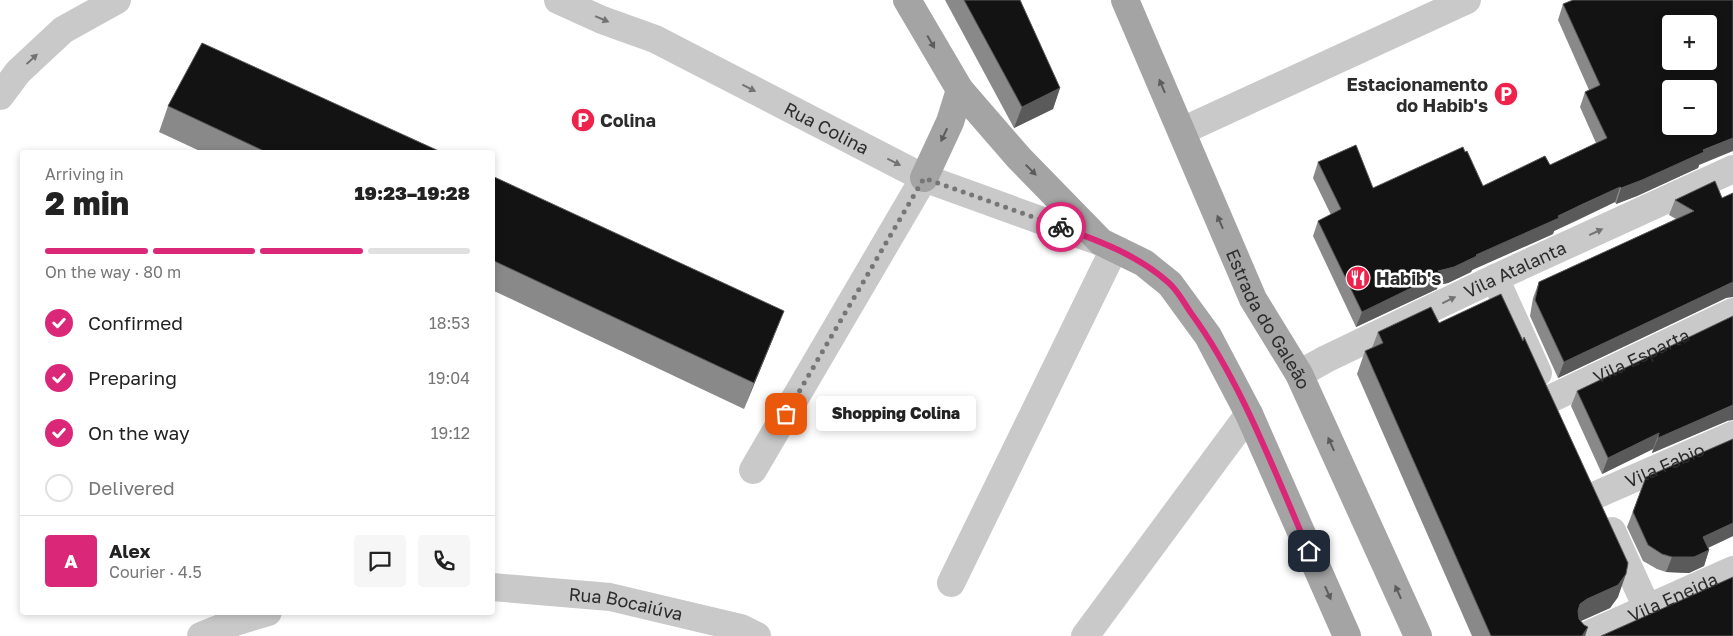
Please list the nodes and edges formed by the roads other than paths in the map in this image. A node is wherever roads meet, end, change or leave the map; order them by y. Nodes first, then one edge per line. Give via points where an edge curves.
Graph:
1 (117, 0) edge
2 (558, 0) edge
3 (907, 0) edge
4 (1125, 0) edge
5 (1467, 0) edge
6 (960, 90) junction
7 (0, 96) edge
8 (1182, 131) junction
9 (1733, 169) edge
10 (924, 178) junction
11 (1108, 245) junction
12 (1495, 278) junction
13 (1733, 312) edge
14 (1299, 374) junction
15 (1550, 399) junction
16 (1249, 414) junction
17 (1562, 425) edge
18 (1733, 435) edge
19 (753, 470) dead end
20 (1733, 570) edge
21 (951, 583) dead end
22 (495, 587) edge
23 (1647, 608) junction
24 (258, 615) edge
25 (201, 636) edge
26 (757, 636) edge
27 (1085, 636) edge
28 (1347, 636) edge
29 (1418, 636) edge
30 (1585, 636) edge

7 -> 1 street via 18,72 63,30
2 -> 10 street, Rua Colina via 655,39
3 -> 6 main road
8 -> 4 main road, Estrada do Galeão
5 - 8 street
6 -> 10 main road via 950,122
6 -> 11 main road via 1018,158
14 -> 8 main road, Estrada do Galeão via 1253,299
12 -> 9 street, Vila Atalanta
10 - 11 street, Rua Colina
10 - 19 street
11 - 16 main road via 1144,263 1170,284 1208,336
11 - 21 street
14 -> 12 street, Vila Atalanta
12 - 15 street
13 - 15 street, Vila Esparta
29 -> 14 main road, Estrada do Galeão
15 - 17 street
16 - 27 street
16 -> 28 main road
18 - 23 street, Vila Fabio via 1592,486
20 - 23 street, Vila Eneida
22 - 26 street, Rua Bocaiúva via 610,597 741,628
23 - 30 street, Vila Eneida
24 - 25 street

